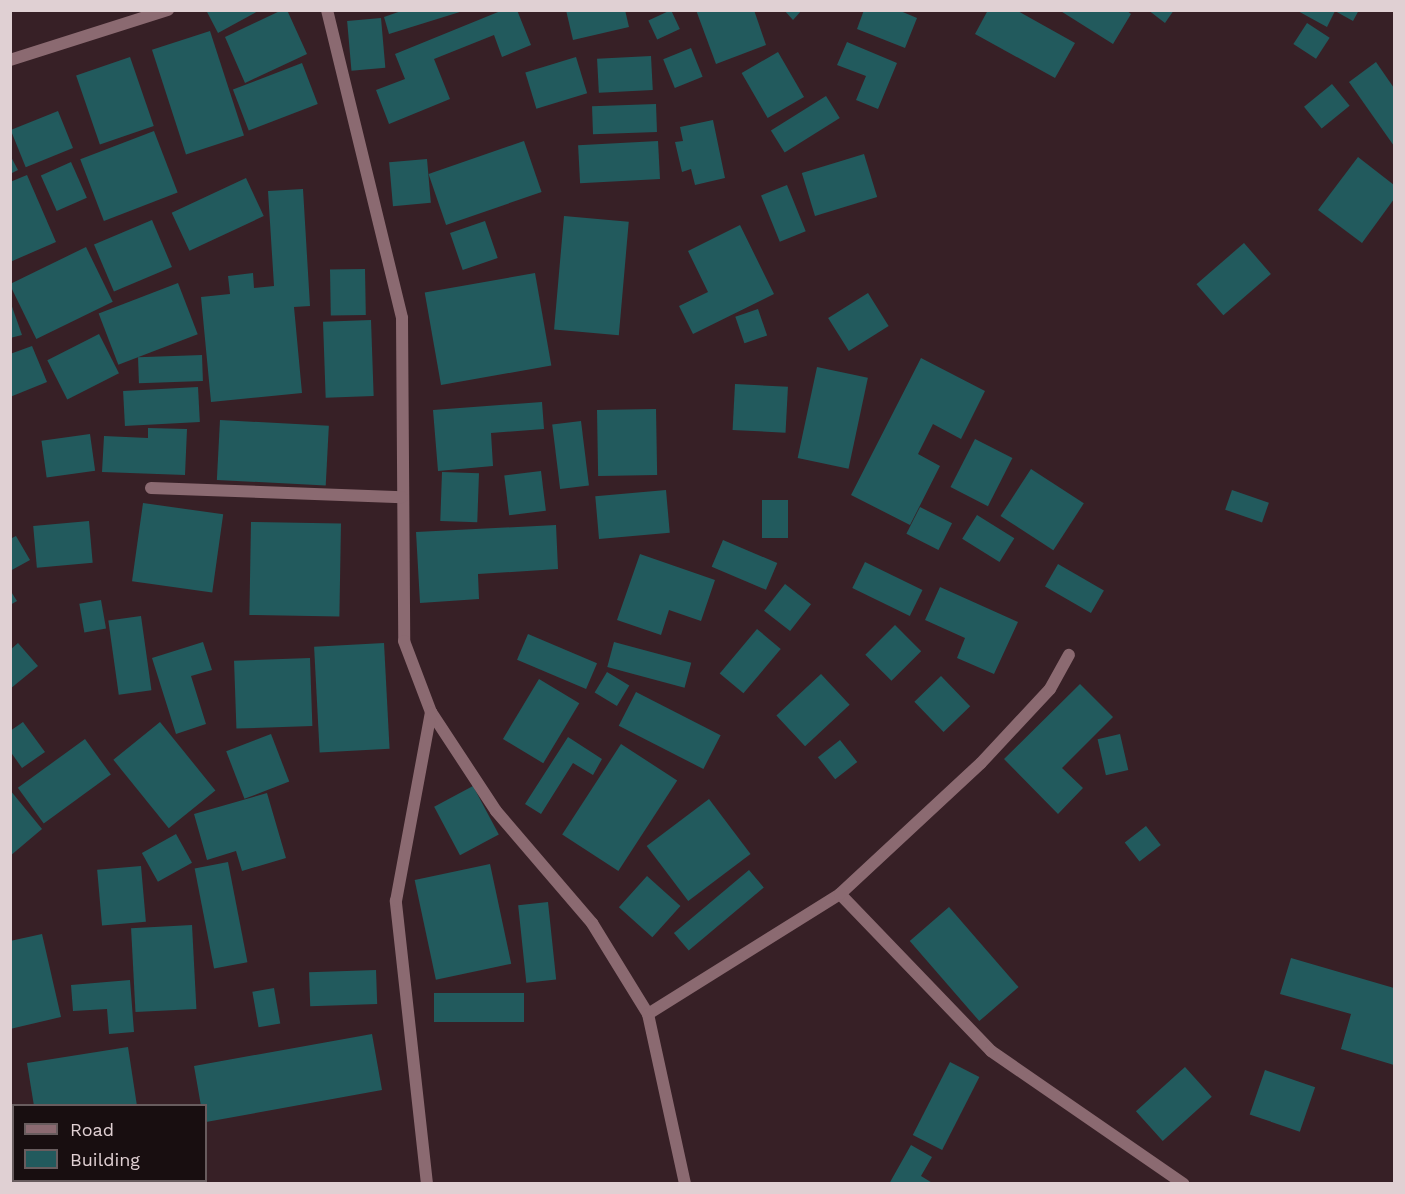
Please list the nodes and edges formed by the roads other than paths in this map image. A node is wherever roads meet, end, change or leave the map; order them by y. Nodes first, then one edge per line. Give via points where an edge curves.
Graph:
1 (168, 10) edge
2 (327, 10) edge
3 (10, 60) edge
4 (151, 488) dead end
5 (402, 497) junction
6 (1069, 655) dead end
7 (431, 712) junction
8 (840, 894) junction
9 (648, 1014) junction
10 (427, 1184) edge
11 (685, 1184) edge
12 (1184, 1184) edge

1 - 3 street
2 - 5 street via 402,318
4 - 5 street
5 - 7 street via 404,641
6 - 8 street via 1050,689 981,763
7 - 9 street via 496,811 592,923
7 - 10 street via 396,901
8 - 9 street
8 - 12 street via 991,1051
9 - 11 street

